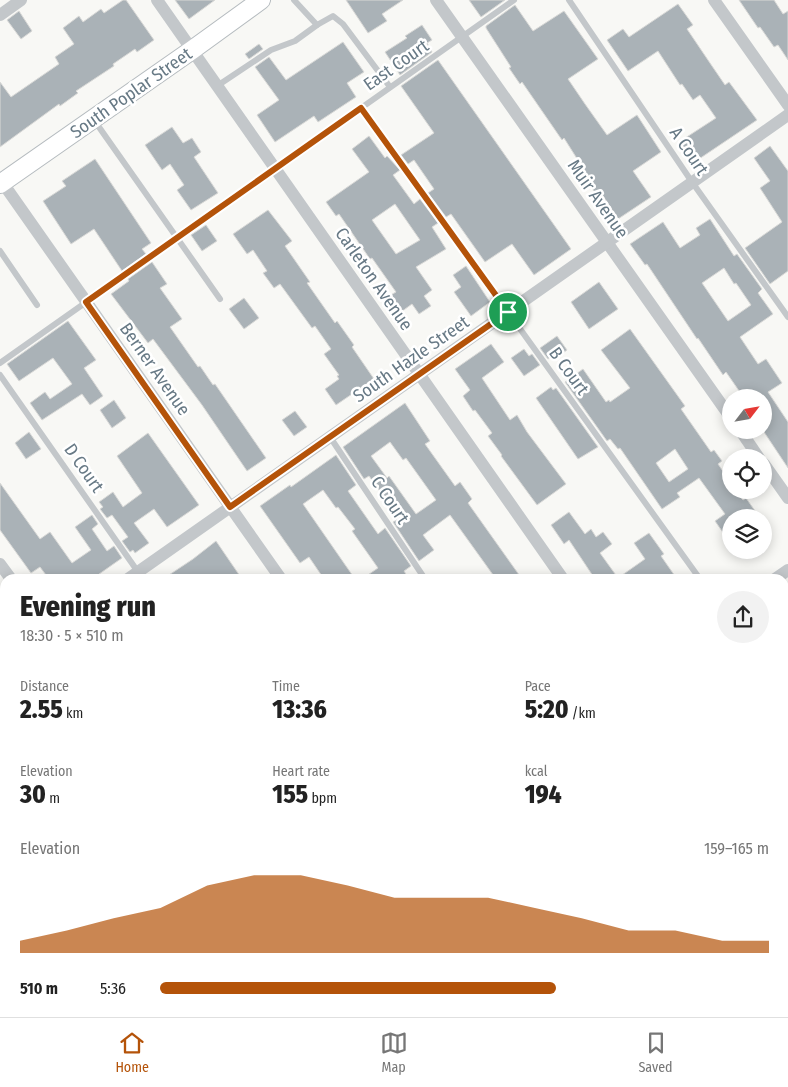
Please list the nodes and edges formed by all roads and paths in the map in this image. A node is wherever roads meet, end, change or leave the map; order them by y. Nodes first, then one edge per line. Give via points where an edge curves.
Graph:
1 (157, 0) edge
2 (261, 0) edge
3 (294, 0) edge
4 (436, 0) edge
5 (514, 0) edge
6 (569, 0) edge
7 (714, 0) edge
8 (18, 1) edge
9 (0, 14) edge
10 (317, 25) junction
11 (462, 37) junction
12 (192, 50) junction
13 (217, 86) junction
14 (390, 88) junction
15 (788, 105) edge
16 (361, 108) junction
17 (788, 115) edge
18 (93, 119) junction
19 (275, 168) junction
20 (1, 182) edge
21 (692, 182) junction
22 (177, 238) junction
23 (607, 242) junction
24 (0, 251) edge
25 (220, 299) dead end
26 (86, 302) junction
27 (37, 305) dead end
28 (508, 312) junction
29 (788, 317) edge
30 (0, 363) edge
31 (419, 374) junction
32 (0, 375) edge
33 (722, 405) edge
34 (330, 437) junction
35 (772, 475) edge
36 (788, 498) edge
37 (230, 507) junction
38 (135, 574) edge
39 (139, 574) edge
40 (277, 574) edge
41 (422, 574) edge
42 (559, 574) edge
43 (696, 574) edge

1 - 12 street, Carleton Avenue
2 - 12 main road, South Poplar Street
3 - 10 lane
4 - 11 street, Muir Avenue
5 - 11 lane, East Court
6 - 21 lane, A Court
7 - 15 street
8 - 9 street
10 - 13 lane via 296,41 271,50
10 - 14 lane via 334,16
11 - 14 lane, East Court
11 - 23 street, Muir Avenue
12 - 13 street, Carleton Avenue
12 - 18 main road, South Poplar Street
13 - 19 street, Carleton Avenue
14 - 16 lane, East Court
16 - 19 lane, East Court
16 - 28 lane, B Court
17 - 21 street, South Hazle Street
18 - 20 main road, South Poplar Street
18 - 22 lane
19 - 22 lane, East Court
19 - 31 street, Carleton Avenue
20 - 26 street, Berner Avenue
21 - 23 street, South Hazle Street
21 - 29 lane, A Court
22 - 25 lane
22 - 26 lane, East Court
23 - 28 street, South Hazle Street
23 - 33 street, Muir Avenue
24 - 27 lane
26 - 30 lane, East Court
26 - 37 street, Berner Avenue
28 - 31 street, South Hazle Street
28 - 43 lane, B Court
31 - 34 street, South Hazle Street
31 - 42 street, Carleton Avenue
32 - 38 lane, D Court
34 - 37 street, South Hazle Street
34 - 41 lane, C Court
35 - 36 street
37 - 39 street, South Hazle Street
37 - 40 street, Berner Avenue

